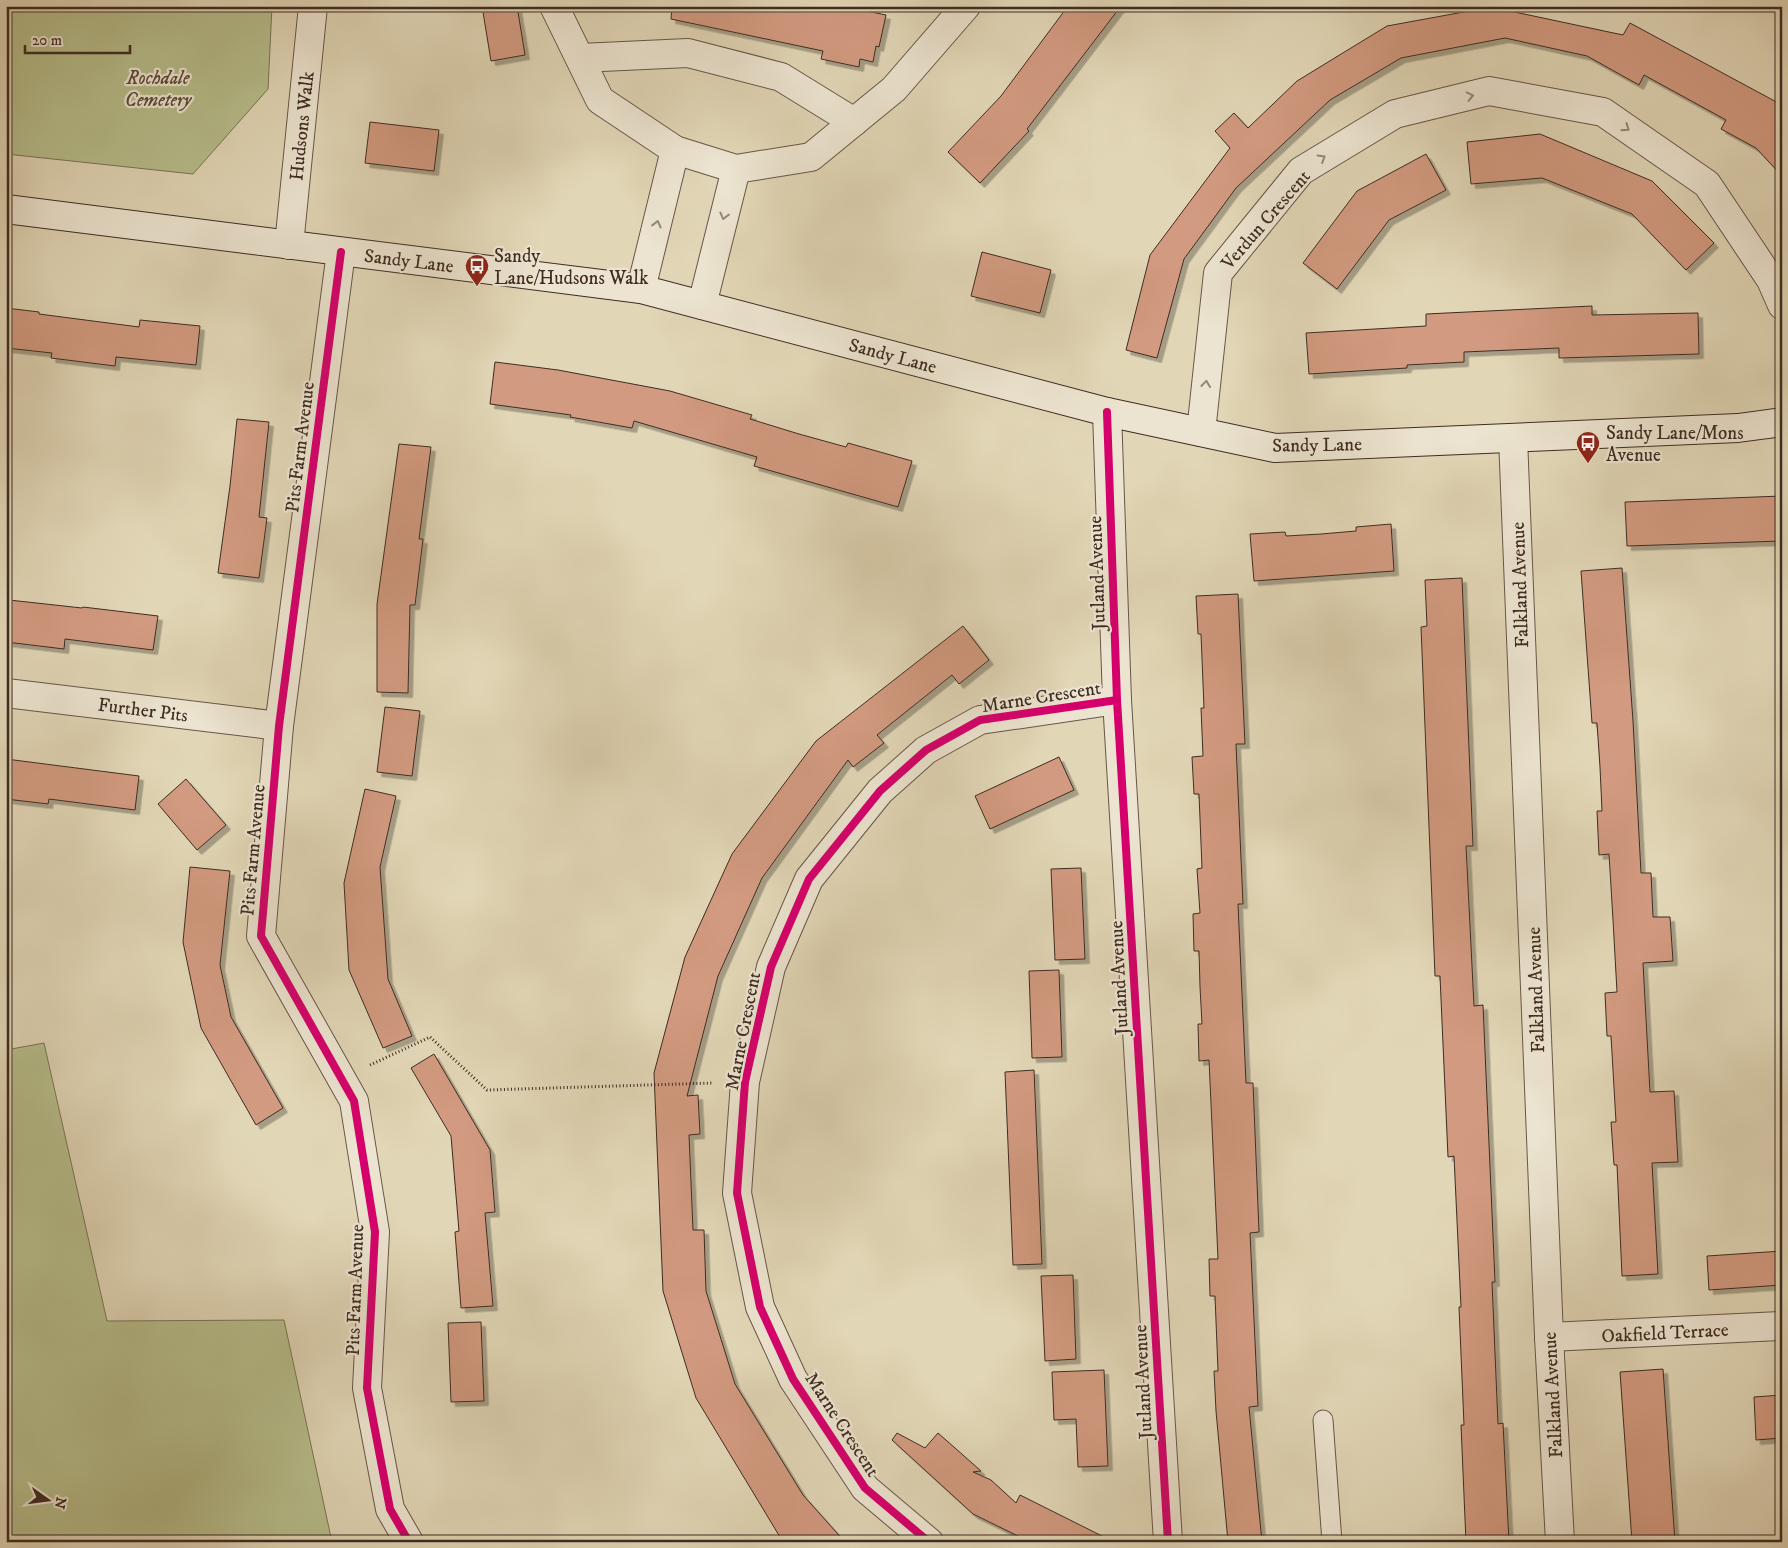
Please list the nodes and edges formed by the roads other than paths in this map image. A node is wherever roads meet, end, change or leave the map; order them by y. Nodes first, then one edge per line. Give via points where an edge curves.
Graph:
1 (313, 6) edge
2 (554, 6) edge
3 (966, 6) edge
4 (580, 58) junction
5 (854, 122) junction
6 (676, 150) junction
7 (736, 169) junction
8 (6, 210) edge
9 (289, 245) junction
10 (341, 252) junction
11 (641, 289) junction
12 (702, 305) junction
13 (1782, 305) edge
14 (1106, 412) junction
15 (1782, 422) edge
16 (1201, 432) junction
17 (1513, 438) junction
18 (6, 693) edge
19 (1117, 700) junction
20 (280, 726) junction
21 (1782, 1326) edge
22 (1549, 1337) junction
23 (1323, 1420) dead end
24 (409, 1542) edge
25 (929, 1542) edge
26 (1168, 1542) edge
27 (1332, 1542) edge
28 (1560, 1542) edge

1 - 9 street, Hudsons Walk
2 - 4 street
3 - 5 street via 894,89
4 - 5 street via 688,53 782,76
4 - 6 street via 600,100
5 - 7 street via 811,157
6 - 7 street
11 -> 6 street
7 -> 12 street
8 - 9 street, Sandy Lane
9 - 10 street, Sandy Lane
10 - 11 street, Sandy Lane
10 - 20 street, Pits Farm Avenue
11 - 12 street, Sandy Lane
12 - 14 street, Sandy Lane
16 -> 13 street, Verdun Crescent via 1218,273 1301,171 1395,114 1489,92 1602,112 1707,184 1771,280
14 - 16 street, Sandy Lane
14 - 19 street, Jutland Avenue
15 - 17 street, Sandy Lane via 1738,428
16 - 17 street, Sandy Lane via 1275,448
17 - 22 street, Falkland Avenue
18 - 20 street, Further Pits
19 - 25 street, Marne Crescent via 980,720 926,750 880,791 809,879 771,967 745,1082 737,1193 760,1307 793,1379 864,1488
19 - 26 street, Jutland Avenue
20 - 24 street, Pits Farm Avenue via 261,936 354,1101 375,1232 367,1388 390,1508
21 - 22 street, Oakfield Terrace
22 - 28 street, Falkland Avenue
23 - 27 lane

